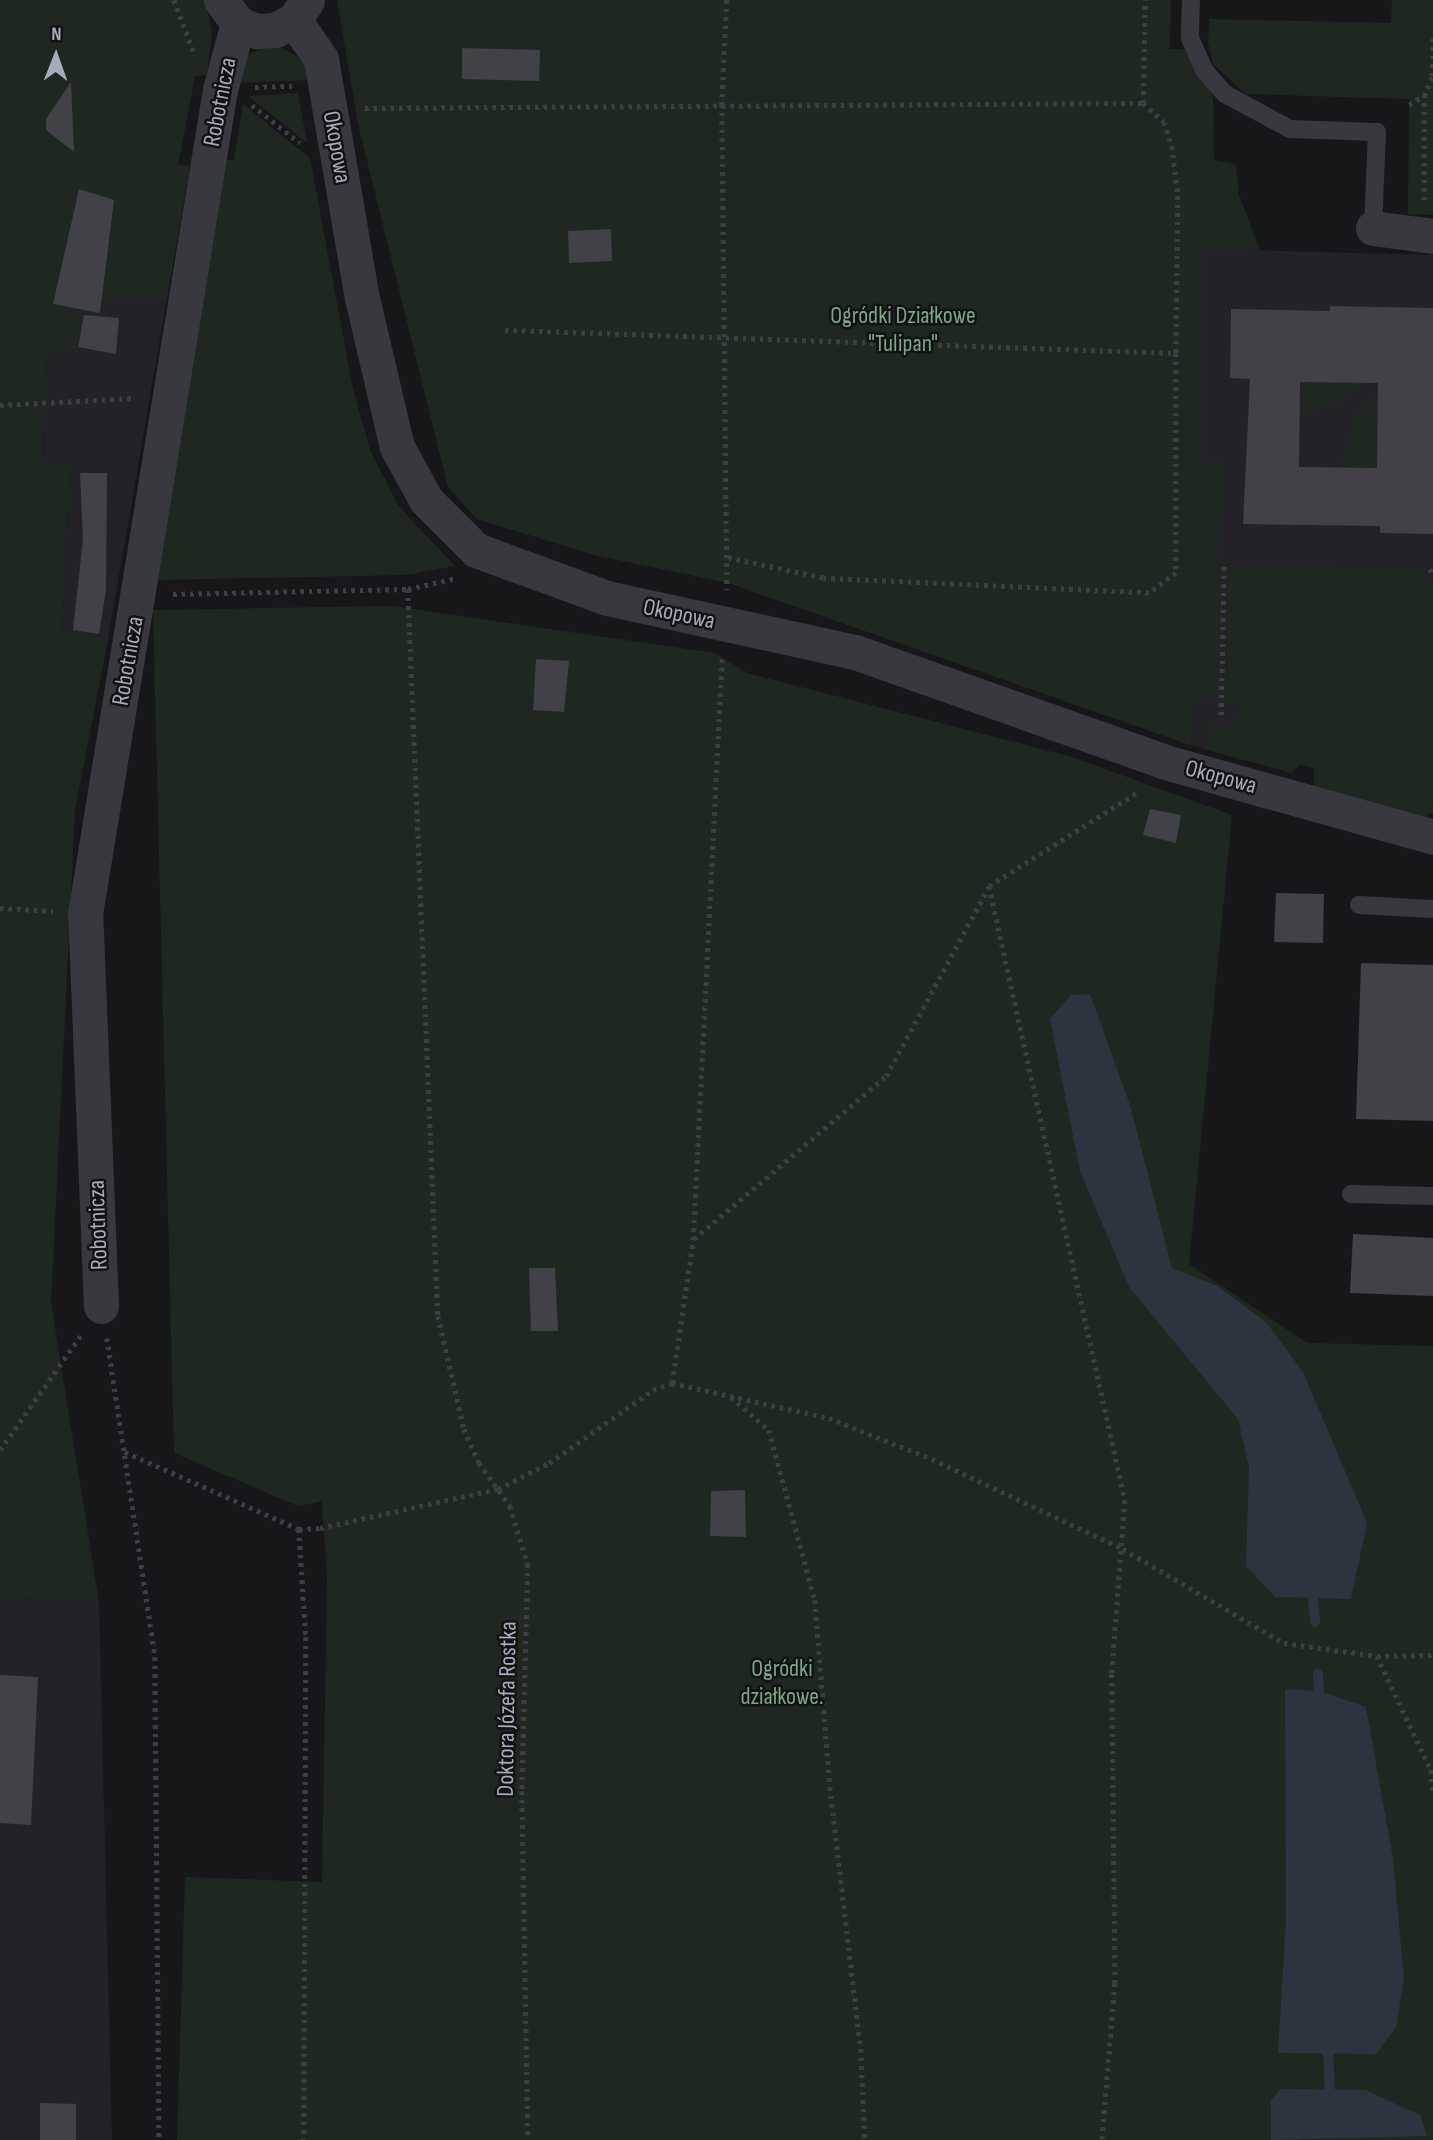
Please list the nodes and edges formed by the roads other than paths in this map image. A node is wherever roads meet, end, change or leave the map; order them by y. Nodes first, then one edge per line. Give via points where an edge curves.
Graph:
1 (1191, 0) edge
2 (301, 10) edge
3 (230, 11) edge
4 (1428, 225) edge
5 (1373, 228) joint
6 (1433, 837) edge
7 (1359, 905) dead end
8 (1433, 909) edge
9 (1351, 1194) dead end
10 (1433, 1196) edge
11 (101, 1306) road end

1 - 5 lane via 1190,38 1204,70 1225,94 1290,129 1377,132
2 - 3 street via 266,30
2 - 6 street, Okopowa via 321,60 374,359 397,447 434,510 489,558 582,592 855,652 1166,762
3 - 11 street, Robotnicza via 140,594 85,914
4 - 5 street
7 - 8 lane
9 - 10 lane

